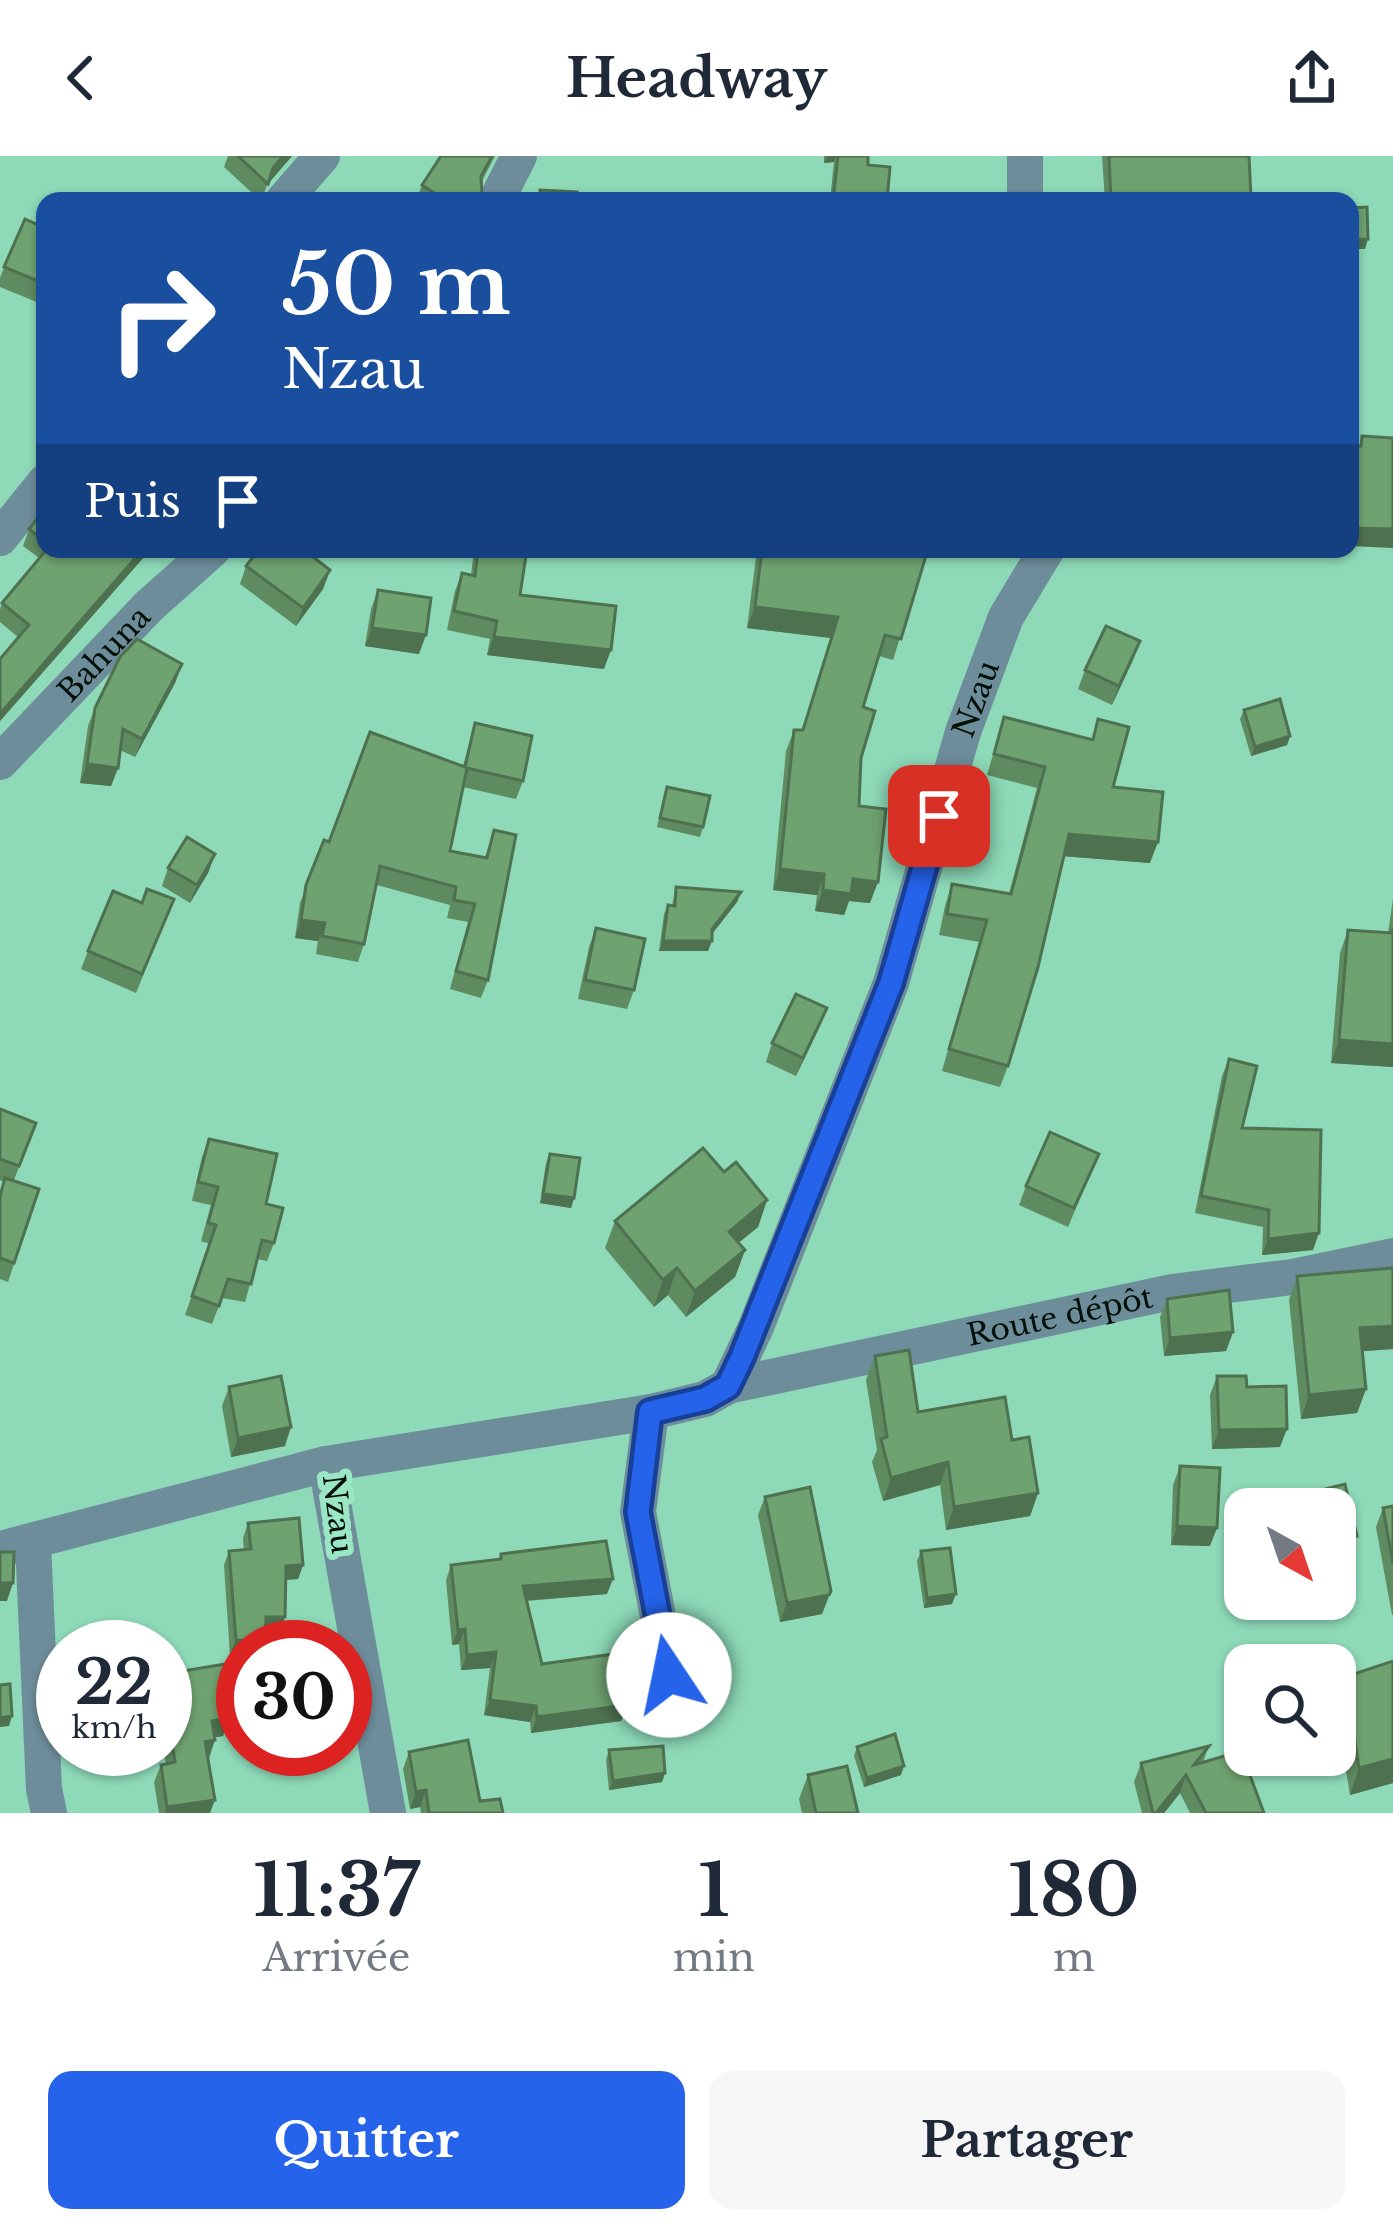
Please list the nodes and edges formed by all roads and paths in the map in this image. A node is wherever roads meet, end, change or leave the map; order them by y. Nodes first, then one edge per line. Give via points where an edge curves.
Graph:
1 (322, 156) edge
2 (518, 156) edge
3 (1024, 156) edge
4 (291, 192) edge
5 (500, 192) edge
6 (1025, 192) edge
7 (36, 493) edge
8 (0, 538) edge
9 (203, 558) edge
10 (1042, 558) edge
11 (0, 762) edge
12 (1393, 1256) edge
13 (728, 1386) junction
14 (650, 1412) junction
15 (326, 1464) junction
16 (16, 1546) edge
17 (677, 1716) dead end
18 (49, 1813) edge
19 (388, 1813) edge

1 - 4 street
2 - 5 street
3 - 6 street
7 - 8 street
9 - 11 street, Bahuna
10 - 13 street, Nzau via 1006,617 963,732 891,983
12 - 13 street, Route dépôt via 1172,1292
13 - 14 street, Nzau
14 - 15 street, Nzau
14 - 17 street via 638,1512
15 - 16 street
15 - 19 street, Nzau
16 - 18 street

